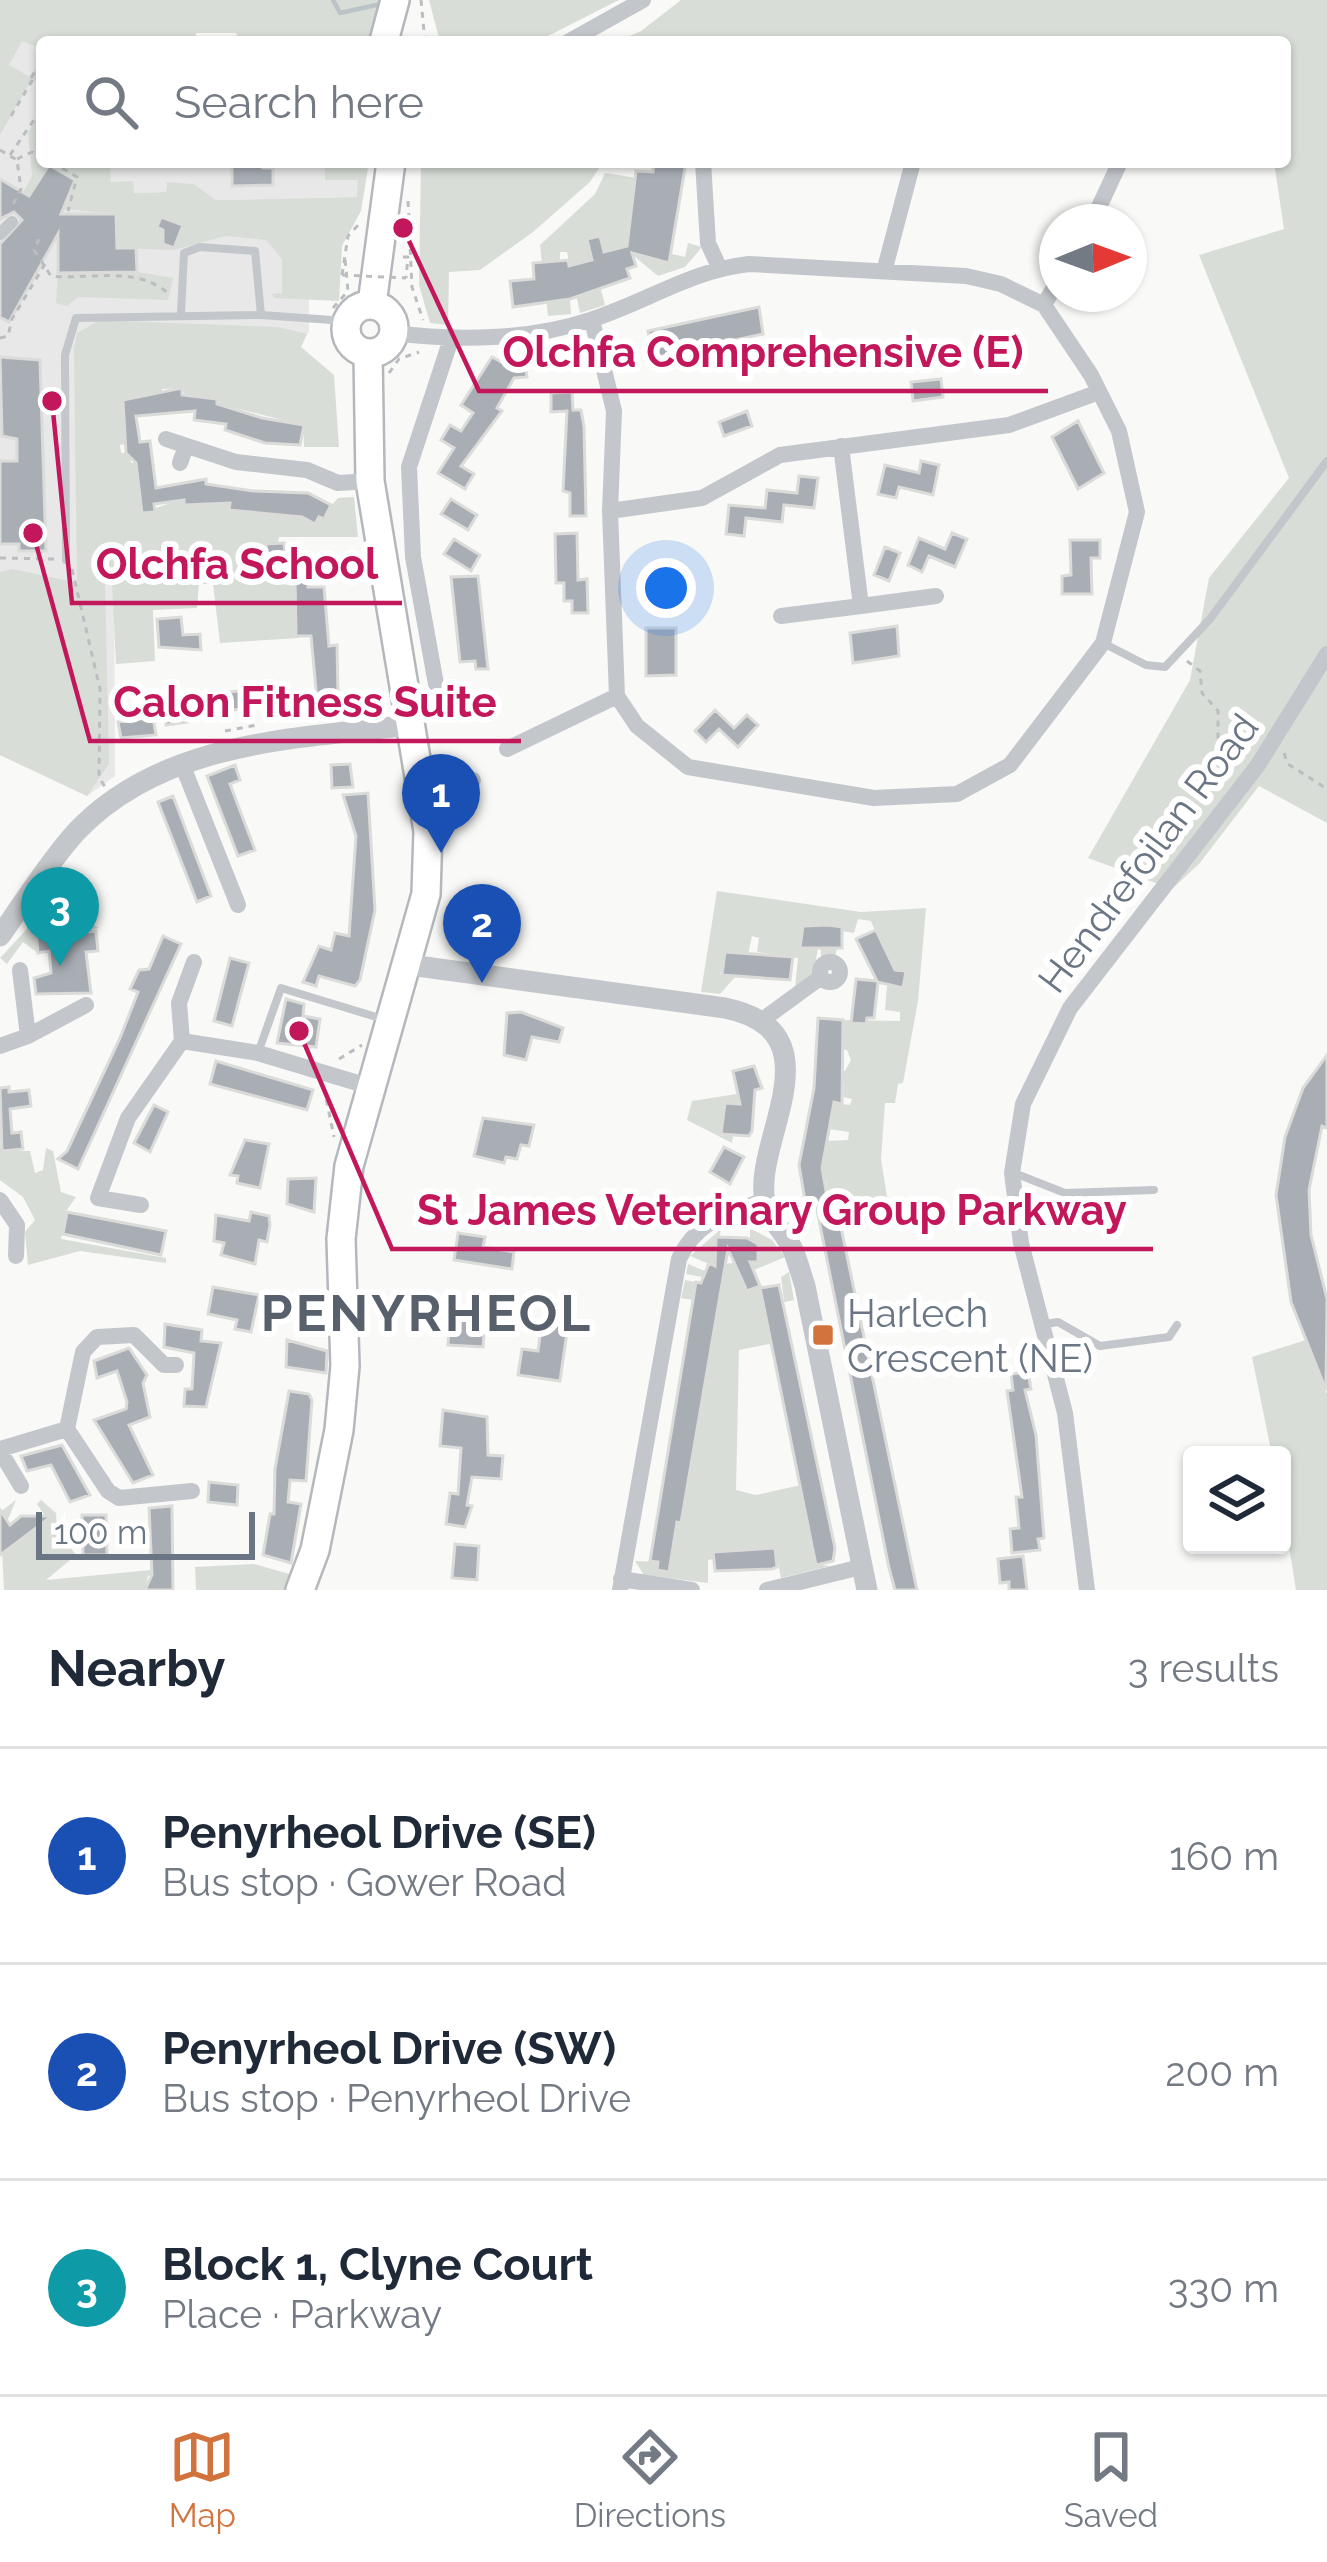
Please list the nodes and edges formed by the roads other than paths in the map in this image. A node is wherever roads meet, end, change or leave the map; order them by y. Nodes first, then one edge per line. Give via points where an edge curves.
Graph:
1 (395, 0) edge
2 (404, 0) edge
3 (643, 0) edge
4 (401, 36) edge
5 (402, 36) edge
6 (579, 36) edge
7 (390, 168) edge
8 (703, 168) edge
9 (911, 168) edge
10 (1117, 168) edge
11 (1100, 204) edge
12 (0, 223) edge
13 (0, 234) edge
14 (719, 267) junction
15 (885, 268) junction
16 (1039, 303) edge
17 (372, 304) junction
18 (1048, 312) edge
19 (181, 313) junction
20 (261, 314) junction
21 (336, 315) junction
22 (592, 320) junction
23 (394, 333) junction
24 (451, 339) junction
25 (368, 353) junction
26 (1099, 392) junction
27 (166, 439) dead end
28 (841, 446) junction
29 (1327, 460) edge
30 (370, 481) junction
31 (610, 511) junction
32 (66, 560) road end
33 (936, 596) dead end
34 (861, 606) junction
35 (781, 616) dead end
36 (1103, 643) junction
37 (1327, 654) edge
38 (436, 684) dead end
39 (617, 696) junction
40 (409, 725) junction
41 (507, 749) dead end
42 (182, 764) junction
43 (473, 780) dead end
44 (428, 830) junction
45 (238, 904) dead end
46 (0, 936) edge
47 (194, 962) dead end
48 (410, 964) junction
49 (20, 970) dead end
50 (821, 977) dead end
51 (86, 1005) dead end
52 (391, 1021) junction
53 (761, 1021) junction
54 (28, 1036) junction
55 (182, 1041) junction
56 (0, 1046) edge
57 (258, 1053) junction
58 (371, 1087) junction
59 (1012, 1173) junction
60 (1154, 1190) dead end
61 (0, 1200) edge
62 (764, 1200) junction
63 (141, 1205) dead end
64 (16, 1256) dead end
65 (1046, 1324) junction
66 (1178, 1325) dead end
67 (176, 1366) dead end
68 (68, 1429) junction
69 (0, 1450) edge
70 (21, 1486) dead end
71 (192, 1490) dead end
72 (861, 1567) junction
73 (620, 1584) edge
74 (300, 1590) edge
75 (692, 1590) edge
76 (767, 1590) edge
77 (867, 1590) edge
78 (1087, 1590) edge

1 - 4 main road
2 - 5 main road
3 - 6 street
7 - 17 main road
8 - 14 street via 708,243
9 - 15 street
10 - 11 street
12 - 13 street via 12,222
14 - 15 street
14 - 22 street
15 - 16 street via 966,276
17 - 21 main road
17 - 23 main road via 392,317
18 - 26 street
19 - 20 lane
19 - 20 lane via 184,253 200,247 255,251
19 - 32 lane via 76,318 69,328
20 - 21 lane
21 - 25 main road via 349,342
22 - 24 street
22 - 31 street via 614,411
23 - 24 street
23 - 25 main road via 385,348
24 - 38 street via 409,467 413,557
25 - 30 main road
26 - 28 street via 1009,425
26 - 36 street via 1132,470 1137,512
27 - 30 street via 183,454 307,470 338,483
28 - 31 street via 780,455 702,498
28 - 34 street
29 - 36 lane via 1173,660 1159,669
30 - 40 main road
31 - 39 street
33 - 34 street
34 - 35 street
36 - 39 street via 1010,764 956,794 874,798 688,767 637,727
37 - 59 street, Hendrefoilan Road via 1275,740 1070,1008 1023,1104
39 - 41 street
40 - 42 street via 264,742
40 - 44 main road
42 - 45 street
42 - 46 street via 88,821
43 - 44 street
44 - 48 main road via 426,894
47 - 55 street via 178,1003
48 - 52 main road
48 - 53 street via 725,1008
49 - 54 street
50 - 53 street
51 - 54 street
52 - 57 lane via 281,988
52 - 58 main road
53 - 62 street via 785,1075
54 - 56 street
55 - 57 street
55 - 63 street via 128,1118 98,1198
57 - 58 street
58 - 74 main road via 340,1239 346,1366 339,1430
59 - 60 lane via 1065,1192
59 - 65 street, Hendrefoilan Road via 1021,1243
61 - 64 street via 17,1225
62 - 72 street via 805,1286
62 - 73 street via 708,1221 679,1259
65 - 66 lane via 1058,1322 1100,1346 1169,1337
65 - 78 street, Hendrefoilan Road
67 - 68 street via 164,1365 134,1335 97,1337 83,1352
68 - 69 street
68 - 71 street via 119,1498
69 - 70 street
72 - 76 street
72 - 77 street
73 - 75 street

